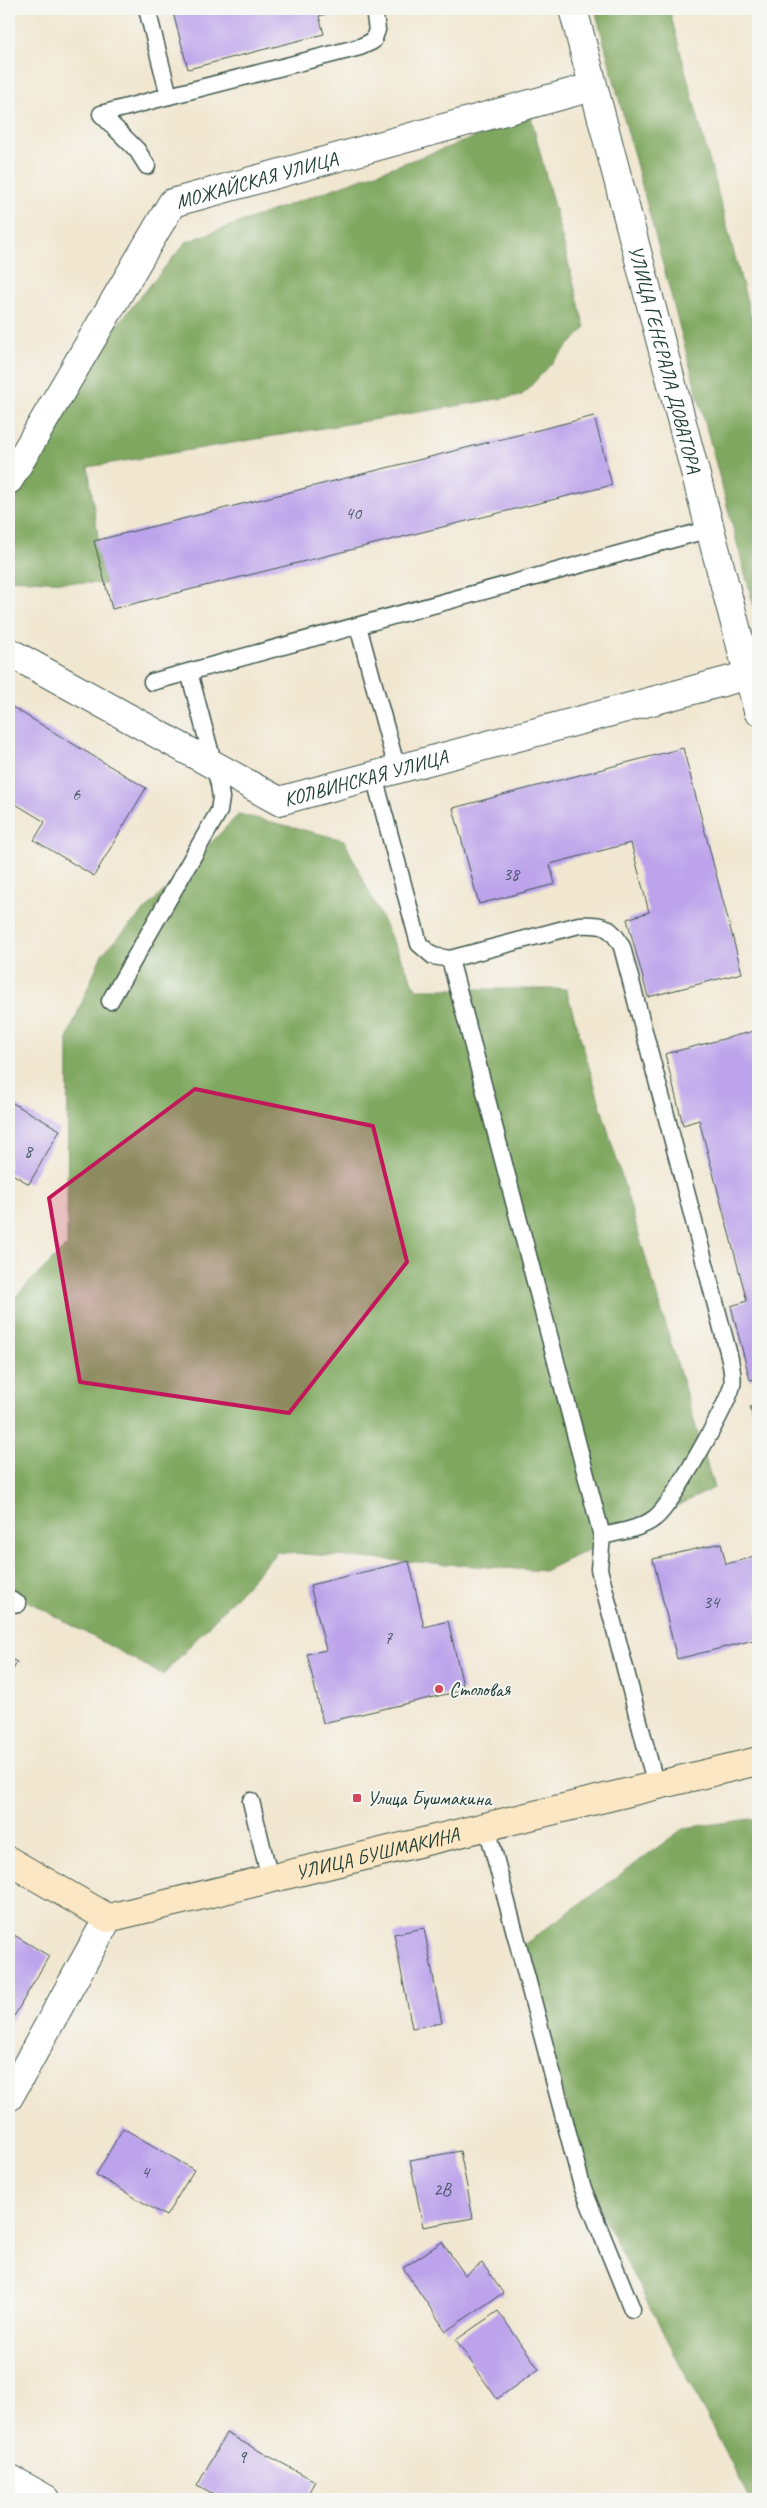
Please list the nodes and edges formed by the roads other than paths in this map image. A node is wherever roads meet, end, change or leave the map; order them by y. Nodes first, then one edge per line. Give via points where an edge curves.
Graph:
1 (146, 9) edge
2 (374, 9) edge
3 (573, 9) edge
4 (592, 87) junction
5 (169, 96) junction
6 (147, 166) dead end
7 (9, 480) edge
8 (710, 529) junction
9 (358, 626) junction
10 (9, 652) edge
11 (189, 672) junction
12 (749, 674) junction
13 (152, 682) dead end
14 (758, 711) edge
15 (214, 766) junction
16 (386, 772) junction
17 (450, 959) junction
18 (110, 1001) dead end
19 (602, 1536) junction
20 (758, 1761) edge
21 (656, 1786) junction
22 (251, 1801) dead end
23 (487, 1827) junction
24 (9, 1861) edge
25 (270, 1879) junction
26 (108, 1918) junction
27 (9, 2097) edge
28 (632, 2309) dead end
29 (9, 2478) edge
30 (46, 2499) edge

1 - 5 lane
2 - 5 lane via 377,30 373,41 360,47
3 - 4 street, УЛИЦА ГЕНЕРАЛА ДОВАТОРА
4 - 7 street, МОЖАЙСКАЯ УЛИЦА via 172,203
4 - 8 street, УЛИЦА ГЕНЕРАЛА ДОВАТОРА
5 - 6 lane via 101,114 137,150
8 - 9 lane
8 - 12 street, УЛИЦА ГЕНЕРАЛА ДОВАТОРА
9 - 11 lane
9 - 16 lane
10 - 15 street, КОЛВИНСКАЯ УЛИЦА
11 - 13 lane
11 - 15 lane
12 - 14 street, УЛИЦА ГЕНЕРАЛА ДОВАТОРА
12 - 16 street, КОЛВИНСКАЯ УЛИЦА
15 - 16 street, КОЛВИНСКАЯ УЛИЦА via 279,801
15 - 18 lane via 222,798 219,811
16 - 17 lane via 419,944 433,956
17 - 19 lane
17 - 19 lane via 579,925 600,924 615,933 622,947 726,1340 732,1384 730,1392 668,1503 655,1518 634,1528
19 - 21 lane via 599,1569
20 - 21 street, УЛИЦА БУШМАКИНА
21 - 23 street, УЛИЦА БУШМАКИНА
22 - 25 lane
23 - 25 street, УЛИЦА БУШМАКИНА
23 - 28 lane via 582,2186
24 - 26 street
25 - 26 street, УЛИЦА БУШМАКИНА
26 - 27 street
29 - 30 street

